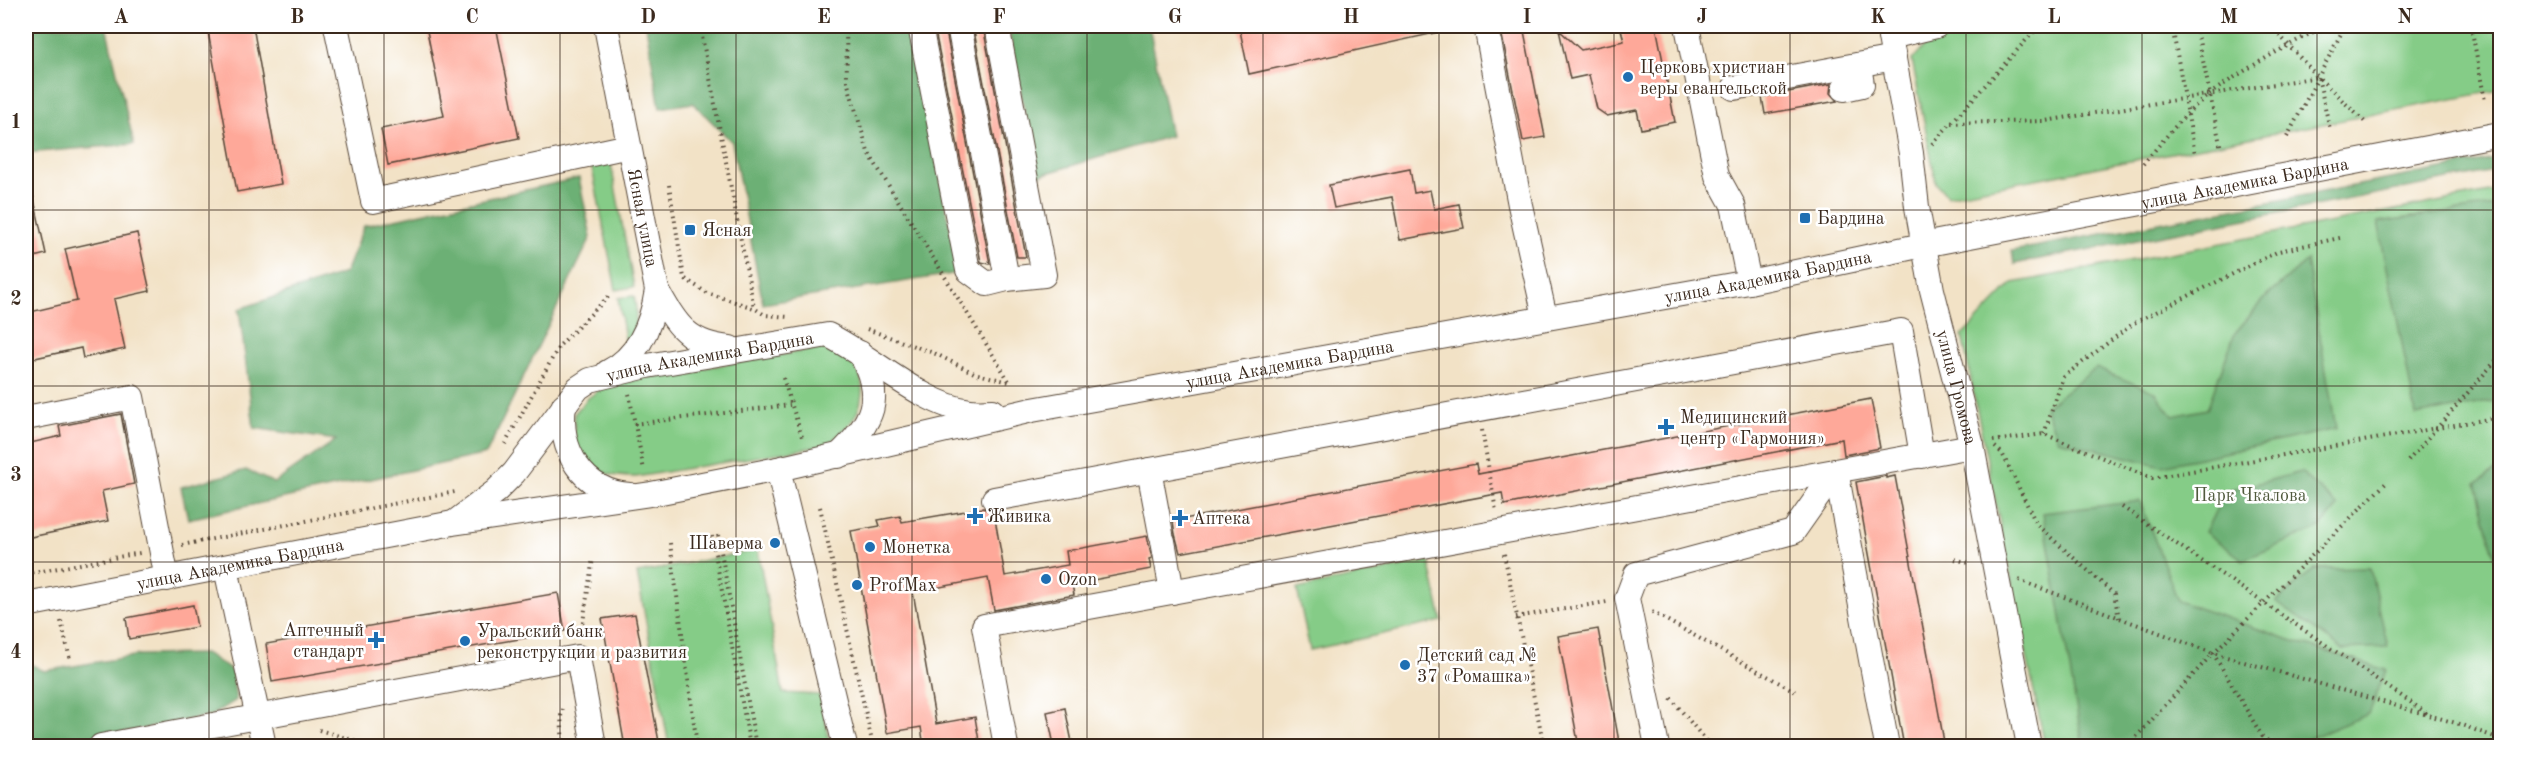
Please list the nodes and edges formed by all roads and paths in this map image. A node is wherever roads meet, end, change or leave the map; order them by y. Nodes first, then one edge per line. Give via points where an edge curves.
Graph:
1 (336, 26) edge
2 (606, 26) edge
3 (700, 26) edge
4 (846, 26) edge
5 (920, 26) edge
6 (959, 26) edge
7 (997, 26) edge
8 (1486, 26) edge
9 (1687, 26) edge
10 (1936, 26) edge
11 (2039, 26) edge
12 (2172, 26) edge
13 (2196, 26) edge
14 (2271, 26) edge
15 (2325, 26) edge
16 (2345, 26) edge
17 (2471, 26) edge
18 (1890, 40) edge
19 (2289, 45) junction
20 (1859, 65) junction
21 (2318, 77) junction
22 (1734, 88) dead end
23 (1844, 89) dead end
24 (2210, 95) junction
25 (2186, 99) junction
26 (2485, 101) dead end
27 (2188, 113) junction
28 (1951, 123) junction
29 (2366, 123) dead end
30 (2330, 129) dead end
31 (2500, 134) edge
32 (2287, 137) dead end
33 (629, 146) junction
34 (2222, 149) dead end
35 (1926, 150) dead end
36 (2195, 154) dead end
37 (2143, 164) dead end
38 (669, 185) dead end
39 (2344, 237) dead end
40 (1923, 246) junction
41 (1007, 279) junction
42 (1749, 282) junction
43 (657, 290) junction
44 (611, 294) dead end
45 (754, 308) junction
46 (1545, 317) junction
47 (801, 318) dead end
48 (856, 325) dead end
49 (745, 350) junction
50 (860, 352) junction
51 (2500, 356) edge
52 (783, 378) dead end
53 (590, 380) junction
54 (630, 394) dead end
55 (564, 405) junction
56 (790, 405) junction
57 (1478, 409) junction
58 (1032, 410) junction
59 (2500, 417) edge
60 (26, 418) edge
61 (634, 424) junction
62 (2437, 430) junction
63 (2044, 434) junction
64 (803, 441) dead end
65 (1972, 446) junction
66 (503, 447) dead end
67 (838, 456) junction
68 (1922, 456) junction
69 (2408, 461) dead end
70 (778, 469) junction
71 (644, 470) dead end
72 (1149, 470) junction
73 (1836, 471) junction
74 (2388, 481) dead end
75 (461, 491) dead end
76 (638, 496) junction
77 (994, 499) dead end
78 (820, 507) dead end
79 (2122, 507) dead end
80 (326, 517) dead end
81 (453, 524) junction
82 (1500, 532) junction
83 (718, 535) dead end
84 (712, 536) dead end
85 (670, 543) dead end
86 (593, 558) dead end
87 (1955, 559) dead end
88 (226, 568) junction
89 (1996, 570) junction
90 (167, 579) junction
91 (1172, 592) junction
92 (1627, 598) junction
93 (2263, 604) junction
94 (26, 605) edge
95 (1516, 617) junction
96 (2119, 619) junction
97 (2213, 653) junction
98 (578, 657) junction
99 (1667, 692) dead end
100 (1796, 692) dead end
101 (257, 716) junction
102 (2431, 716) junction
103 (2500, 739) edge
104 (101, 747) edge
105 (264, 747) edge
106 (594, 747) edge
107 (697, 747) edge
108 (750, 747) edge
109 (756, 747) edge
110 (845, 747) edge
111 (873, 747) edge
112 (1006, 747) edge
113 (1544, 747) edge
114 (1657, 747) edge
115 (1710, 747) edge
116 (1887, 747) edge
117 (2029, 747) edge
118 (2128, 747) edge
119 (2274, 747) edge

1 - 33 street via 373,201
2 - 33 street, Ясная улица
3 - 45 path
4 - 48 path via 847,81 868,152 1009,382 974,373 936,354
5 - 41 street via 968,270 987,284
6 - 41 street
7 - 41 street via 1044,275
8 - 46 street
9 - 42 street via 1717,176 1733,205
10 - 18 street
11 - 28 path
12 - 25 path
13 - 24 path
14 - 19 path
15 - 19 path
16 - 21 path
17 - 26 path
18 - 20 street
18 - 40 street, улица Громова
19 - 21 path
19 - 24 path
20 - 22 street
20 - 23 street via 1862,85
21 - 24 path
21 - 29 path
21 - 30 path
21 - 32 path
24 - 25 path
24 - 27 path
24 - 34 path
25 - 27 path
25 - 28 path via 2045,121
27 - 36 path
27 - 37 path
28 - 35 path
31 - 40 street, улица Академика Бардина
33 - 43 street, Ясная улица
38 - 45 path via 684,278 707,293
39 - 63 path via 2279,251 2134,323 2063,377
40 - 42 street, улица Академика Бардина
40 - 65 street, улица Громова
42 - 46 street, улица Академика Бардина
43 - 49 street via 680,328 694,339 710,346
43 - 53 street, Ясная улица via 649,328 626,361
44 - 66 path via 559,346
45 - 47 path via 765,315
46 - 58 street, улица Академика Бардина
49 - 50 street, улица Академика Бардина via 828,335
49 - 53 street, улица Академика Бардина
50 - 58 street, улица Академика Бардина via 910,386 953,407 970,411
50 - 67 street via 868,368 874,402 867,423
51 - 62 path
52 - 56 path
53 - 55 street, улица Академика Бардина
54 - 61 path
55 - 76 street, улица Академика Бардина via 562,429 575,465 594,482 618,494
55 - 81 street, улица Академика Бардина via 514,473
56 - 61 path
56 - 64 path
57 - 68 street via 1901,331
57 - 72 street
57 - 82 path
58 - 67 street, улица Академика Бардина
59 - 62 path
60 - 90 street via 132,398
61 - 71 path
62 - 63 path via 2152,478
62 - 69 path
63 - 96 path via 1987,442 2002,453 2037,525 2114,594
65 - 68 street
65 - 89 street, улица Громова
67 - 70 street, улица Академика Бардина
68 - 73 street
70 - 76 street, улица Академика Бардина
70 - 110 street
72 - 77 street
72 - 91 street
73 - 82 street
73 - 92 street via 1793,532 1636,574
73 - 116 street
74 - 93 path
75 - 80 path
76 - 81 street, улица Академика Бардина
78 - 111 path
79 - 93 path
81 - 88 street, улица Академика Бардина
82 - 91 street
82 - 95 path
83 - 109 path
84 - 108 path
85 - 107 path
86 - 98 path
87 - 89 path
88 - 90 street, улица Академика Бардина
88 - 101 street
89 - 96 path
89 - 117 street, улица Громова
90 - 94 street, улица Академика Бардина
91 - 112 street via 984,626
92 - 95 path
92 - 100 path
92 - 114 street
93 - 97 path
93 - 102 path
95 - 113 path
96 - 97 path
97 - 102 path
97 - 118 path
97 - 119 path via 2262,736
98 - 101 street
98 - 106 street
99 - 115 path
101 - 104 street
101 - 105 street
102 - 103 path

